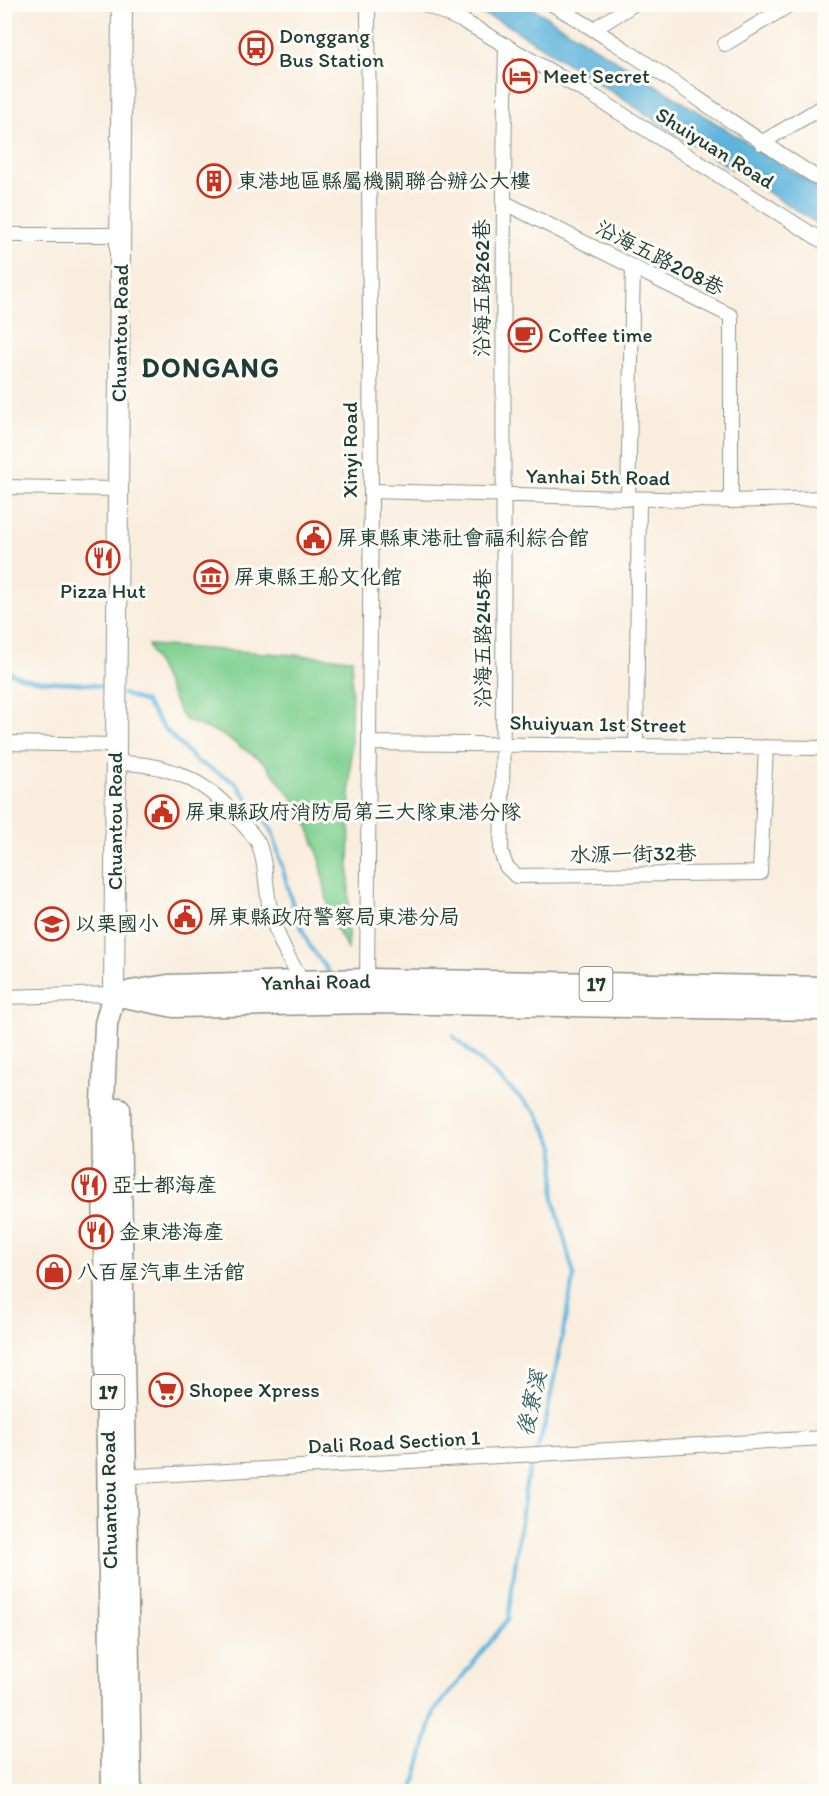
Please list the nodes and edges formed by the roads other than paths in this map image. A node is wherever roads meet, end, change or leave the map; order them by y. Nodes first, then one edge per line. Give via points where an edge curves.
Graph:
1 (122, 4) edge
2 (368, 4) edge
3 (424, 4) edge
4 (552, 4) edge
5 (634, 4) edge
6 (791, 4) edge
7 (594, 29) junction
8 (725, 44) dead end
9 (506, 45) junction
10 (825, 106) edge
11 (761, 143) junction
12 (825, 182) edge
13 (503, 202) junction
14 (4, 235) edge
15 (122, 235) junction
16 (825, 242) edge
17 (633, 267) junction
18 (4, 487) edge
19 (117, 489) junction
20 (371, 491) junction
21 (504, 496) junction
22 (825, 498) edge
23 (633, 499) junction
24 (731, 501) junction
25 (4, 743) edge
26 (370, 743) junction
27 (504, 744) junction
28 (636, 746) junction
29 (766, 747) junction
30 (825, 748) edge
31 (116, 754) junction
32 (304, 982) junction
33 (825, 988) edge
34 (367, 991) junction
35 (114, 994) junction
36 (4, 997) edge
37 (825, 1010) edge
38 (825, 1438) edge
39 (118, 1478) junction
40 (113, 1791) edge
41 (130, 1791) edge

1 - 15 main road, Chuantou Road
2 - 20 street, Xinyi Road
3 - 9 street, Shuiyuan Road via 465,21
4 - 7 street, Shuiyuan Road
5 - 7 street
6 - 8 street
7 - 11 street, Shuiyuan Road
9 - 13 street, 沿海五路262巷
9 - 16 street, Shuiyuan Road
10 - 11 street
11 - 12 street, Shuiyuan Road
13 - 17 street, 沿海五路208巷
13 - 21 street, 沿海五路262巷
14 - 15 street
15 - 19 main road, Chuantou Road
17 - 23 street
17 - 24 street, 沿海五路208巷 via 731,316
18 - 19 street
19 - 31 main road, Chuantou Road
20 - 21 street, Yanhai 5th Road
20 - 26 street, Xinyi Road
21 - 23 street, Yanhai 5th Road
21 - 27 street, 沿海五路245巷
22 - 24 street, Yanhai 5th Road
23 - 24 street, Yanhai 5th Road
23 - 28 street
25 - 31 street
26 - 27 street, Shuiyuan 1st Street
26 - 34 street, Xinyi Road
27 - 28 street, Shuiyuan 1st Street
27 - 29 street, 水源一街32巷 via 501,852 506,866 516,876 760,873
28 - 29 street, Shuiyuan 1st Street
29 - 30 street, Shuiyuan 1st Street
31 - 32 street via 178,771 216,794 259,843 273,917 287,960
31 - 35 main road, Chuantou Road
32 - 34 main road, Yanhai Road / 17
32 - 35 main road, Yanhai Road / 17 via 168,987
33 - 34 main road, Yanhai Road / 17
34 - 35 main road, Yanhai Road / 17 via 174,1006
34 - 37 main road, Yanhai Road / 17 via 419,1004
35 - 36 street
35 - 39 main road, Chuantou Road / 17 via 121,1022
38 - 39 street, Dali Road Section 1
39 - 40 main road, Chuantou Road / 17
39 - 41 main road, Chuantou Road / 17

